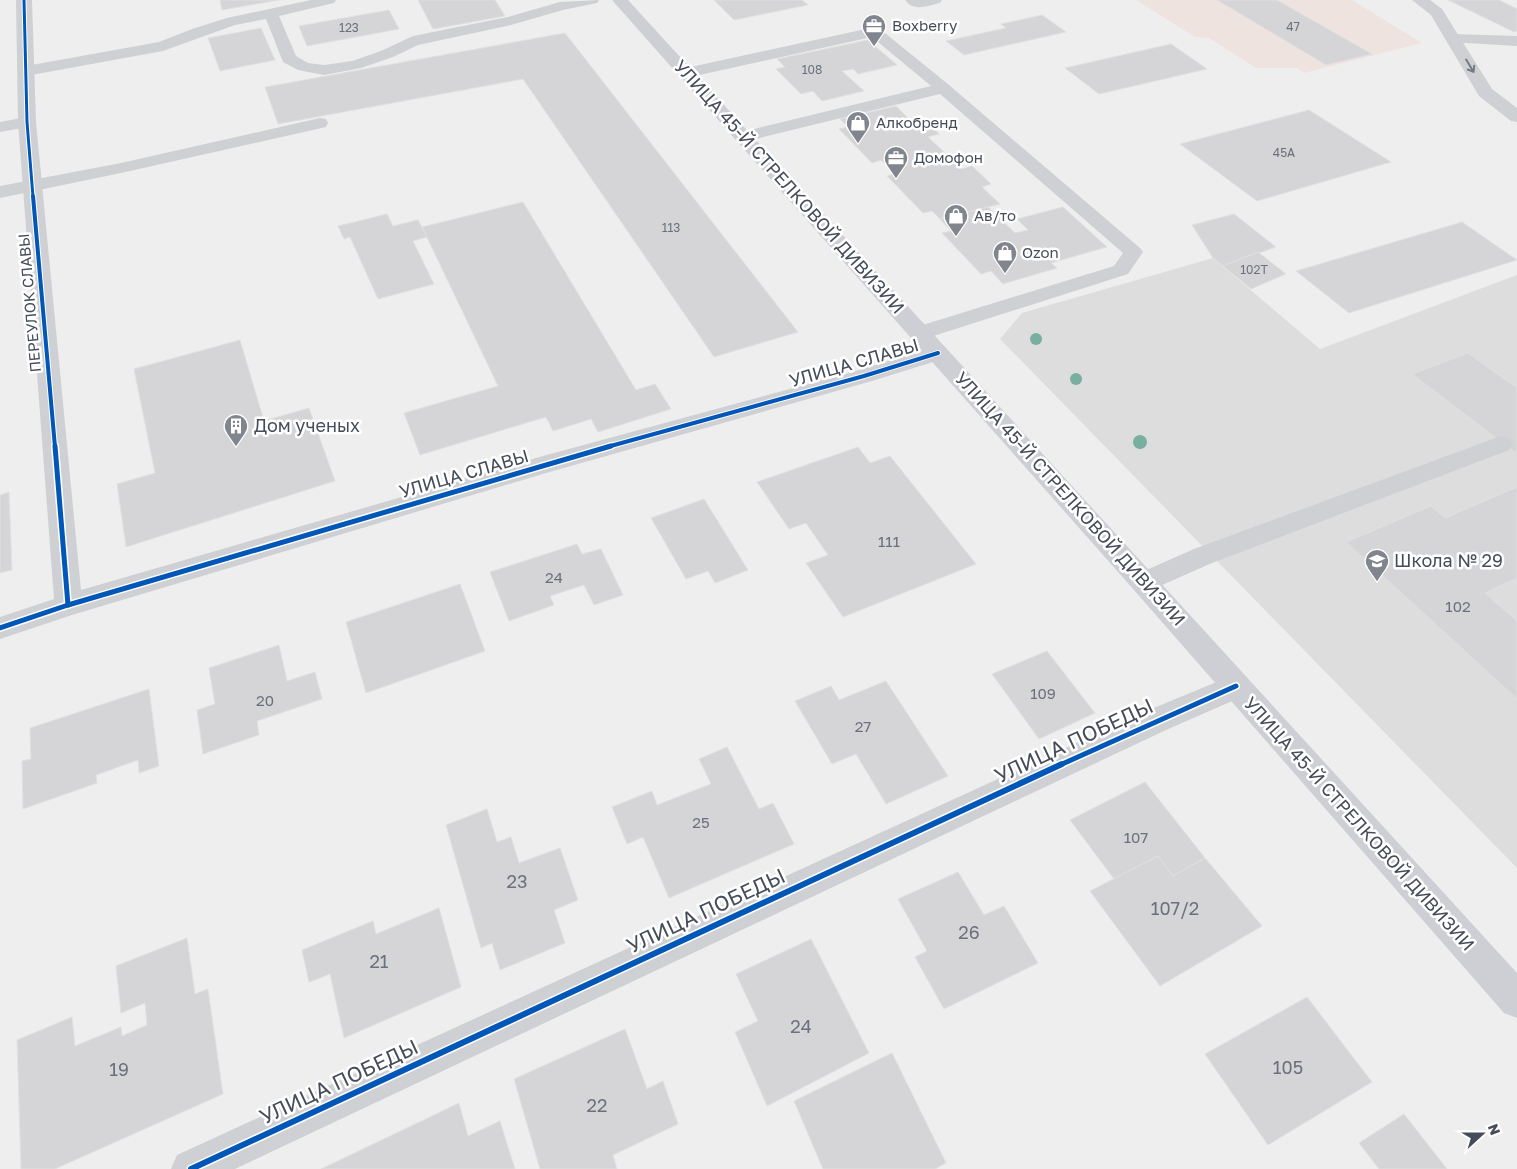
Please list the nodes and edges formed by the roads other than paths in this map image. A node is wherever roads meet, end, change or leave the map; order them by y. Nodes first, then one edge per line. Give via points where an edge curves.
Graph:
1 (24, 0) edge
2 (329, 0) edge
3 (592, 0) edge
4 (620, 0) edge
5 (912, 0) edge
6 (935, 0) edge
7 (1420, 0) edge
8 (271, 14) junction
9 (1454, 39) junction
10 (1517, 41) edge
11 (26, 71) junction
12 (686, 73) junction
13 (944, 88) junction
14 (1517, 117) edge
15 (27, 122) junction
16 (320, 123) dead end
17 (0, 127) edge
18 (743, 137) junction
19 (33, 186) junction
20 (0, 192) edge
21 (920, 333) junction
22 (938, 353) junction
23 (1501, 444) dead end
24 (1144, 582) junction
25 (68, 604) junction
26 (0, 628) edge
27 (1236, 686) junction
28 (1517, 1000) edge
29 (191, 1169) edge

1 - 11 street, ПЕРЕУЛОК СЛАВЫ
2 - 8 lane
3 - 8 lane via 560,6 511,22 413,41 355,65 324,70 304,67 289,59
4 - 12 main road, УЛИЦА 45-Й СТРЕЛКОВОЙ ДИВИЗИИ
5 - 6 lane via 917,4
7 - 9 street via 1437,12
8 - 11 lane via 232,21 163,46
9 - 10 lane
9 -> 14 street via 1486,92
11 - 15 street, ПЕРЕУЛОК СЛАВЫ
12 - 13 lane via 875,32
12 - 18 main road, УЛИЦА 45-Й СТРЕЛКОВОЙ ДИВИЗИИ
13 - 18 lane
13 - 21 lane via 1132,252 1121,270
15 - 17 lane
15 - 19 street, ПЕРЕУЛОК СЛАВЫ
16 - 19 lane
18 - 21 main road, УЛИЦА 45-Й СТРЕЛКОВОЙ ДИВИЗИИ
19 - 20 lane
19 - 25 street, ПЕРЕУЛОК СЛАВЫ
21 - 22 main road, УЛИЦА 45-Й СТРЕЛКОВОЙ ДИВИЗИИ
22 - 24 main road, УЛИЦА 45-Й СТРЕЛКОВОЙ ДИВИЗИИ
22 - 25 street, УЛИЦА СЛАВЫ
23 - 24 lane
24 - 27 main road, УЛИЦА 45-Й СТРЕЛКОВОЙ ДИВИЗИИ
25 - 26 street, УЛИЦА СЛАВЫ
27 - 28 main road, УЛИЦА 45-Й СТРЕЛКОВОЙ ДИВИЗИИ
27 - 29 street, УЛИЦА ПОБЕДЫ

